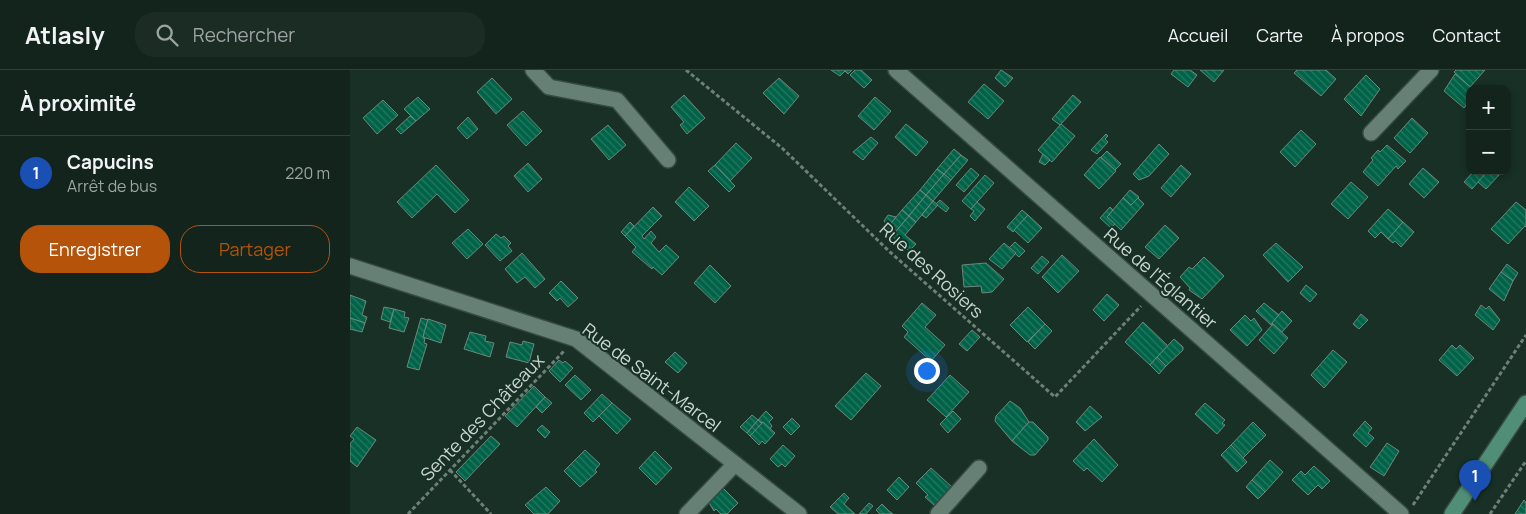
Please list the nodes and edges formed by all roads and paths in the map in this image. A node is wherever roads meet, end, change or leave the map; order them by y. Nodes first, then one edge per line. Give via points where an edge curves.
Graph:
1 (533, 70) edge
2 (686, 70) edge
3 (896, 70) edge
4 (1431, 70) edge
5 (1371, 132) dead end
6 (668, 160) dead end
7 (350, 266) edge
8 (1151, 295) junction
9 (1526, 335) edge
10 (576, 339) junction
11 (1526, 403) edge
12 (1526, 461) edge
13 (735, 464) junction
14 (979, 468) dead end
15 (450, 470) junction
16 (1406, 510) edge
17 (408, 514) edge
18 (490, 514) edge
19 (687, 514) edge
20 (799, 514) edge
21 (938, 514) edge
22 (1452, 514) edge
23 (1490, 514) edge

1 - 6 street via 549,87 617,100
2 - 8 path, Rue des Rosiers via 782,148 890,252 1055,397
3 - 8 street, Rue de l'Églantier
4 - 5 street
7 - 10 street, Rue de Saint-Marcel
8 - 16 street, Rue de l'Églantier
9 - 16 path
10 - 13 street, Rue de Saint-Marcel
10 - 15 path, Sente des Châteaux
11 - 22 main road
12 - 23 path
13 - 19 street
13 - 20 street, Rue de Saint-Marcel
14 - 21 street
15 - 17 path, Sente des Châteaux
15 - 18 path

